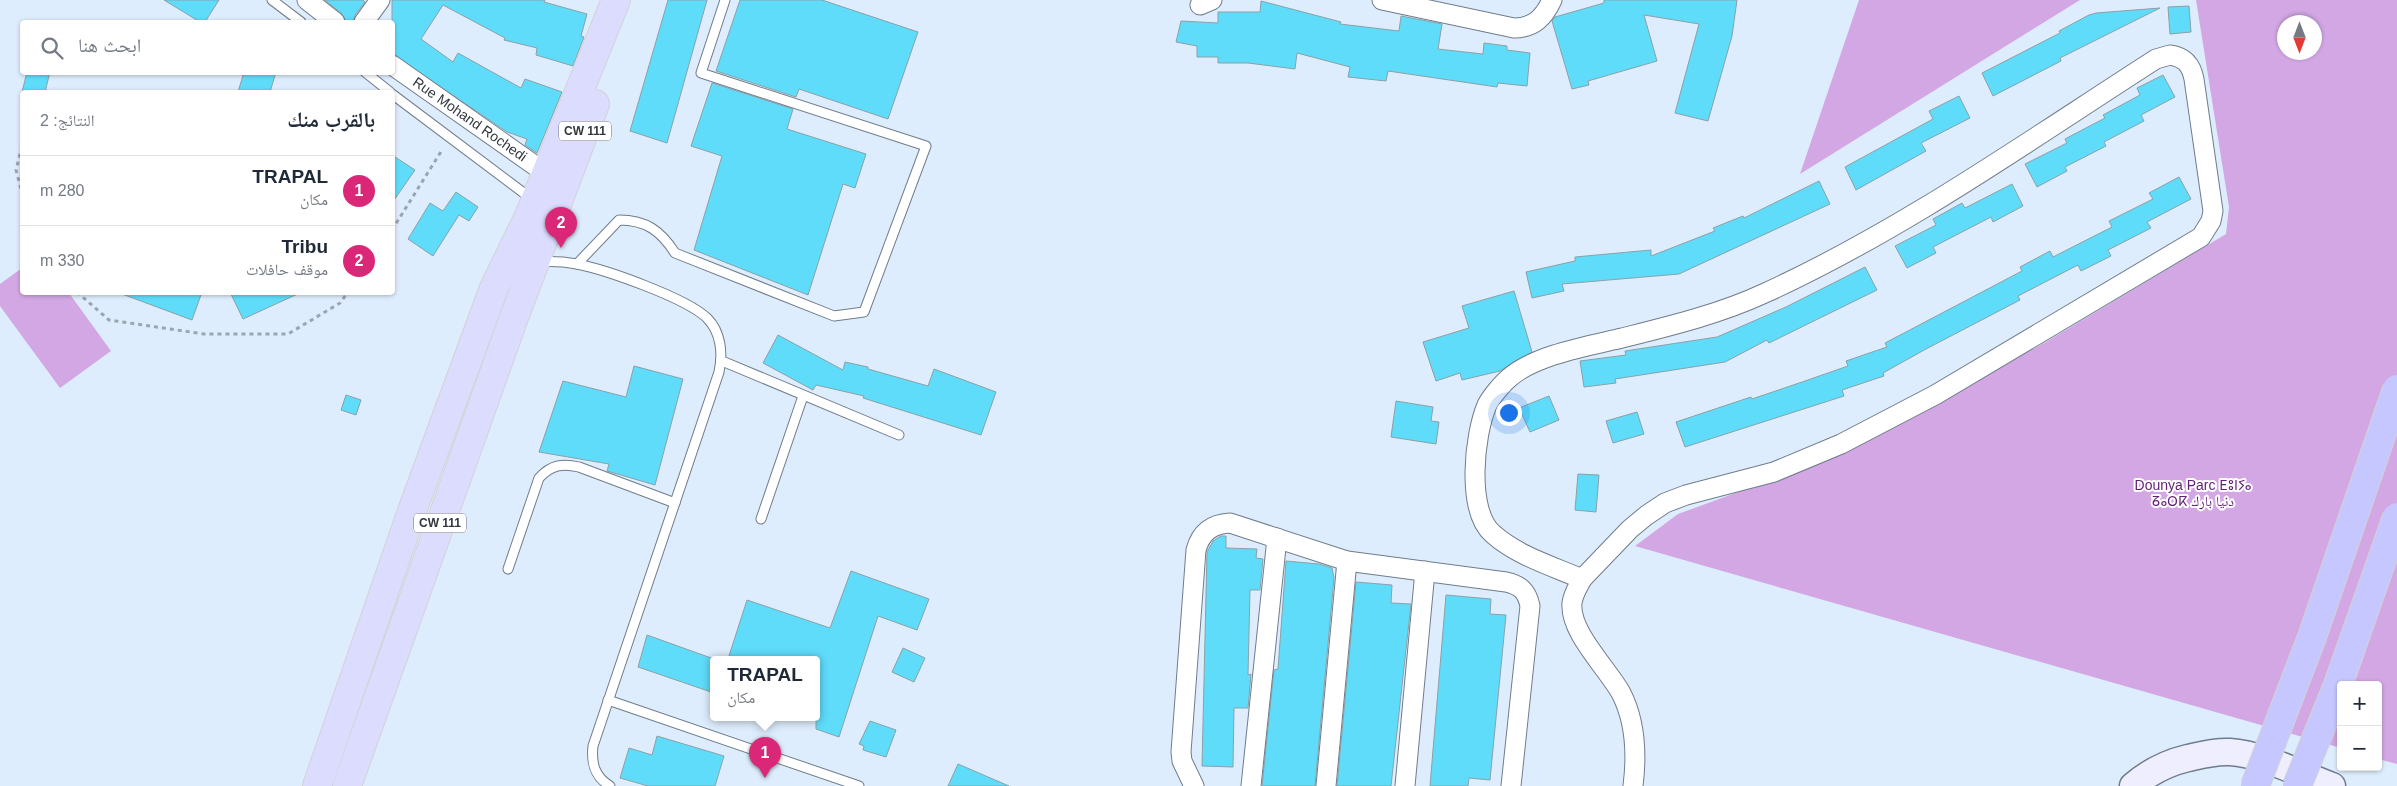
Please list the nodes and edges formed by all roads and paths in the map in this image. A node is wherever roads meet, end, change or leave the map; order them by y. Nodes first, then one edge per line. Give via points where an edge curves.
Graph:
1 (272, 0) edge
2 (307, 0) edge
3 (380, 0) edge
4 (725, 0) edge
5 (1382, 0) edge
6 (1552, 0) edge
7 (616, 2) edge
8 (298, 20) edge
9 (332, 20) edge
10 (365, 20) edge
11 (395, 67) edge
12 (369, 75) edge
13 (388, 90) edge
14 (395, 95) edge
15 (449, 138) junction
16 (20, 154) edge
17 (547, 174) junction
18 (20, 185) edge
19 (535, 202) junction
20 (395, 225) edge
21 (536, 262) junction
22 (577, 264) junction
23 (80, 295) edge
24 (346, 295) edge
25 (722, 361) junction
26 (2397, 389) edge
27 (803, 396) junction
28 (899, 435) dead end
29 (675, 503) junction
30 (2397, 517) edge
31 (761, 519) dead end
32 (1278, 538) junction
33 (1347, 561) junction
34 (508, 569) dead end
35 (1425, 571) junction
36 (1582, 579) junction
37 (608, 700) junction
38 (316, 786) edge
39 (347, 786) edge
40 (610, 786) edge
41 (859, 786) edge
42 (1194, 786) edge
43 (1252, 786) edge
44 (1326, 786) edge
45 (1405, 786) edge
46 (1511, 786) edge
47 (1633, 786) edge
48 (2133, 786) edge
49 (2255, 786) edge
50 (2297, 786) edge
51 (2332, 786) edge

1 - 8 lane
2 - 9 street
3 - 10 street
4 - 22 lane via 701,74 926,146 864,312 834,316 675,253 660,234 633,220 620,220
5 - 6 street via 1514,28 1536,22 1547,12
7 - 17 main road
7 - 21 main road, CW 111
11 - 17 street, Rue Mohand Rochedi
12 - 13 lane
14 - 15 lane
15 - 19 lane
15 - 20 path
16 - 18 path via 16,170
17 - 19 main road
19 - 38 main road via 494,288
21 - 22 lane
21 - 39 main road, CW 111
22 - 25 lane via 682,301 696,310 708,319 716,332
23 - 24 path via 109,320 204,334 288,334 340,302
25 - 27 lane
25 - 29 lane
26 - 49 highway, bridge via 2312,637
27 - 28 lane
27 - 31 lane
29 - 34 lane via 579,467 557,465 539,478
29 - 37 lane
30 - 50 highway, bridge via 2338,685
32 - 33 street
32 - 42 street via 1230,523 1212,527 1199,541 1181,752
32 - 43 street
33 - 35 street
33 - 44 street
35 - 45 street
35 - 46 street via 1514,583 1529,598
36 - 36 street via 1522,554 1491,533 1479,509 1474,472 1478,433 1488,404 1509,378 1531,365 1569,351 1705,316 1764,294 1869,239 1965,182 2156,59 2170,55 2184,59 2194,79 2213,212 2212,221 2201,237 1935,395 1841,444 1774,472 1665,503 1630,529
36 - 47 street via 1575,591 1573,615 1585,640 1621,692 1629,714 1635,738
37 - 40 lane via 592,757 599,778
37 - 41 lane
48 - 51 street via 2150,772 2212,752 2251,756

